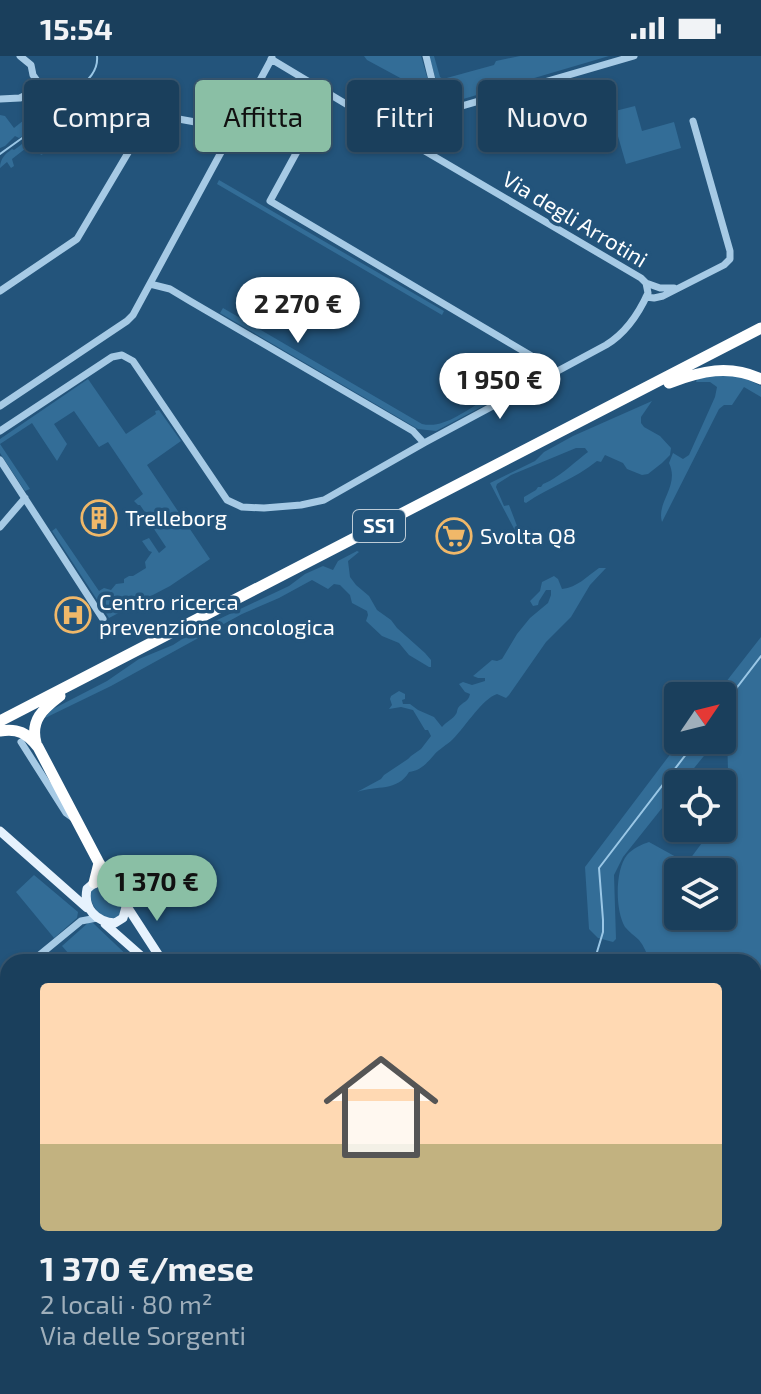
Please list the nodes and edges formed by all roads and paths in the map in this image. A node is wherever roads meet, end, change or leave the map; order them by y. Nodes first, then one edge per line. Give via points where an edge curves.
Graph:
1 (20, 56) edge
2 (426, 56) edge
3 (634, 56) edge
4 (272, 58) edge
5 (32, 61) edge
6 (37, 80) edge
7 (260, 80) edge
8 (308, 80) edge
9 (432, 80) edge
10 (24, 96) edge
11 (0, 99) edge
12 (462, 106) edge
13 (693, 121) dead end
14 (129, 152) edge
15 (222, 152) edge
16 (297, 152) edge
17 (426, 152) edge
18 (646, 283) junction
19 (150, 284) junction
20 (684, 287) junction
21 (0, 291) edge
22 (646, 297) junction
23 (761, 326) edge
24 (761, 335) edge
25 (557, 371) junction
26 (761, 379) edge
27 (669, 383) junction
28 (0, 405) edge
29 (0, 431) edge
30 (424, 443) junction
31 (0, 460) edge
32 (25, 498) junction
33 (0, 527) edge
34 (103, 619) dead end
35 (60, 696) junction
36 (0, 718) edge
37 (0, 729) edge
38 (21, 742) dead end
39 (38, 747) junction
40 (75, 820) junction
41 (0, 831) edge
42 (99, 863) junction
43 (92, 884) junction
44 (64, 887) junction
45 (116, 889) junction
46 (124, 902) junction
47 (82, 904) junction
48 (97, 917) junction
49 (81, 921) junction
50 (41, 954) edge
51 (139, 954) edge
52 (158, 954) edge

1 - 5 street
2 - 9 street
3 - 12 street
4 - 7 street
4 - 8 street, Via degli Arrotini
5 - 6 street
10 - 11 street
13 - 20 street via 730,259
14 - 21 street via 77,239
15 - 19 street
16 - 25 street via 270,201
17 - 18 street, Via degli Arrotini
18 - 20 street
18 - 22 street, Via degli Arrotini
19 - 28 street via 127,321
19 - 30 street via 170,289 229,323 413,431
20 - 22 street via 658,298
22 - 25 street, Via degli Arrotini via 617,338
23 - 36 highway, SS1
24 - 27 highway, SS1
25 - 30 street, Via degli Arrotini
26 - 27 highway via 715,370
27 - 35 highway, SS1
29 - 30 street, Via degli Arrotini via 122,355 133,361 224,496 241,507 324,500
31 - 32 street
32 - 33 street
32 - 34 street
35 - 37 highway, SS1
35 - 39 highway via 36,721
37 - 39 highway via 20,731
38 - 40 street
39 - 40 highway
40 - 42 highway
41 - 44 main road
42 - 43 highway
42 - 45 highway
43 - 44 main road
43 - 45 main road via 107,882
43 - 48 main road via 86,898
44 - 47 main road
45 - 46 main road
46 - 48 main road via 121,920
46 - 52 main road
47 - 48 main road
47 - 49 street
48 - 49 street
48 - 51 main road
49 - 50 street

